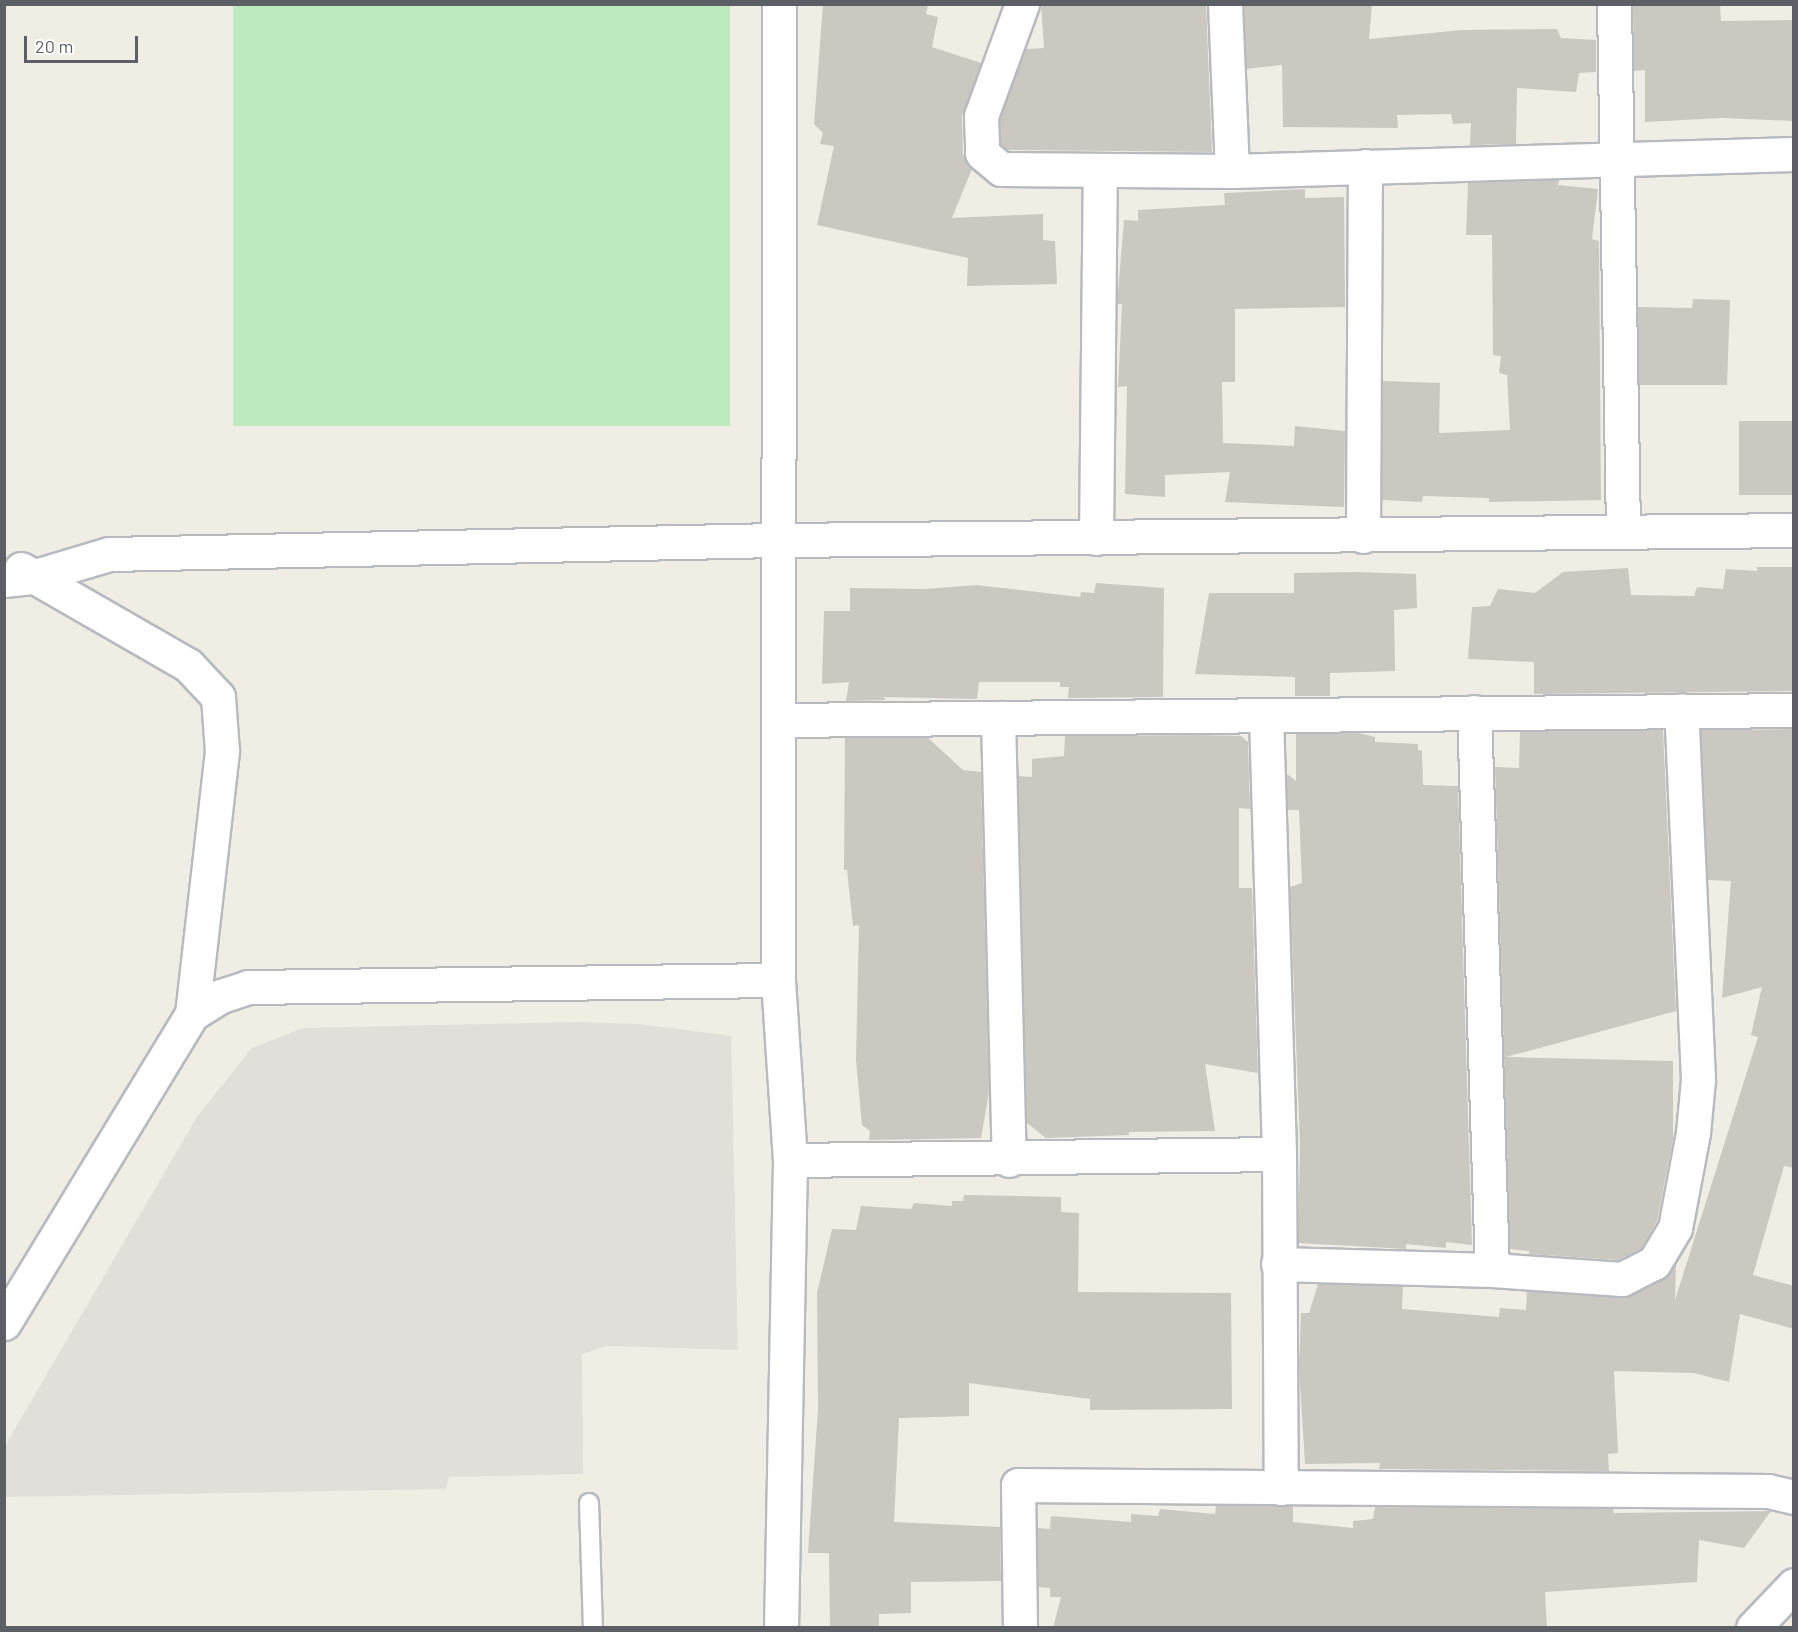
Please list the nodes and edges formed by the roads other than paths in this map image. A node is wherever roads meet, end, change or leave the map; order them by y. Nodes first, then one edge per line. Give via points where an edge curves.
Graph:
1 (779, 4) edge
2 (1022, 4) edge
3 (1225, 4) edge
4 (1614, 4) edge
5 (1794, 154) edge
6 (1617, 157) junction
7 (1365, 166) junction
8 (1100, 171) junction
9 (1232, 171) junction
10 (1794, 530) edge
11 (1623, 532) junction
12 (1363, 536) junction
13 (1096, 538) junction
14 (778, 540) junction
15 (4, 557) edge
16 (18, 578) edge
17 (1681, 710) junction
18 (1794, 710) edge
19 (1474, 712) junction
20 (1266, 715) junction
21 (999, 718) junction
22 (778, 720) junction
23 (778, 981) junction
24 (192, 1014) junction
25 (1280, 1154) junction
26 (789, 1160) junction
27 (1009, 1160) junction
28 (1278, 1264) junction
29 (1492, 1270) junction
30 (4, 1323) edge
31 (1281, 1488) junction
32 (1794, 1497) edge
33 (589, 1503) dead end
34 (1794, 1585) edge
35 (593, 1628) edge
36 (781, 1628) edge
37 (1020, 1628) edge
38 (1753, 1628) edge

1 - 14 street
2 - 8 street via 981,116 982,153 1001,169
3 - 9 street
4 - 6 street
5 - 6 street
6 - 7 street
6 - 11 street
7 - 9 street
7 - 12 street
8 - 9 street
8 - 13 street
10 - 11 street
11 - 12 street
12 - 13 street
13 - 14 street
14 - 16 street via 109,554
14 - 22 street
15 - 16 street
16 - 24 street via 188,665 218,697 222,751
17 - 18 street
17 - 19 street
17 - 29 street via 1698,1079 1693,1133 1675,1228 1654,1263 1622,1280
19 - 20 street
19 - 29 street
20 - 21 street
20 - 25 street
21 - 22 street
21 - 27 street
22 - 23 street
23 - 24 street via 248,987
23 - 26 street
24 - 30 street
25 - 27 street
25 - 28 street
26 - 27 street
26 - 36 street
28 - 29 street
28 - 31 street
31 - 32 street via 1768,1491
31 - 37 street via 1018,1485
33 - 35 lane
34 - 38 street

